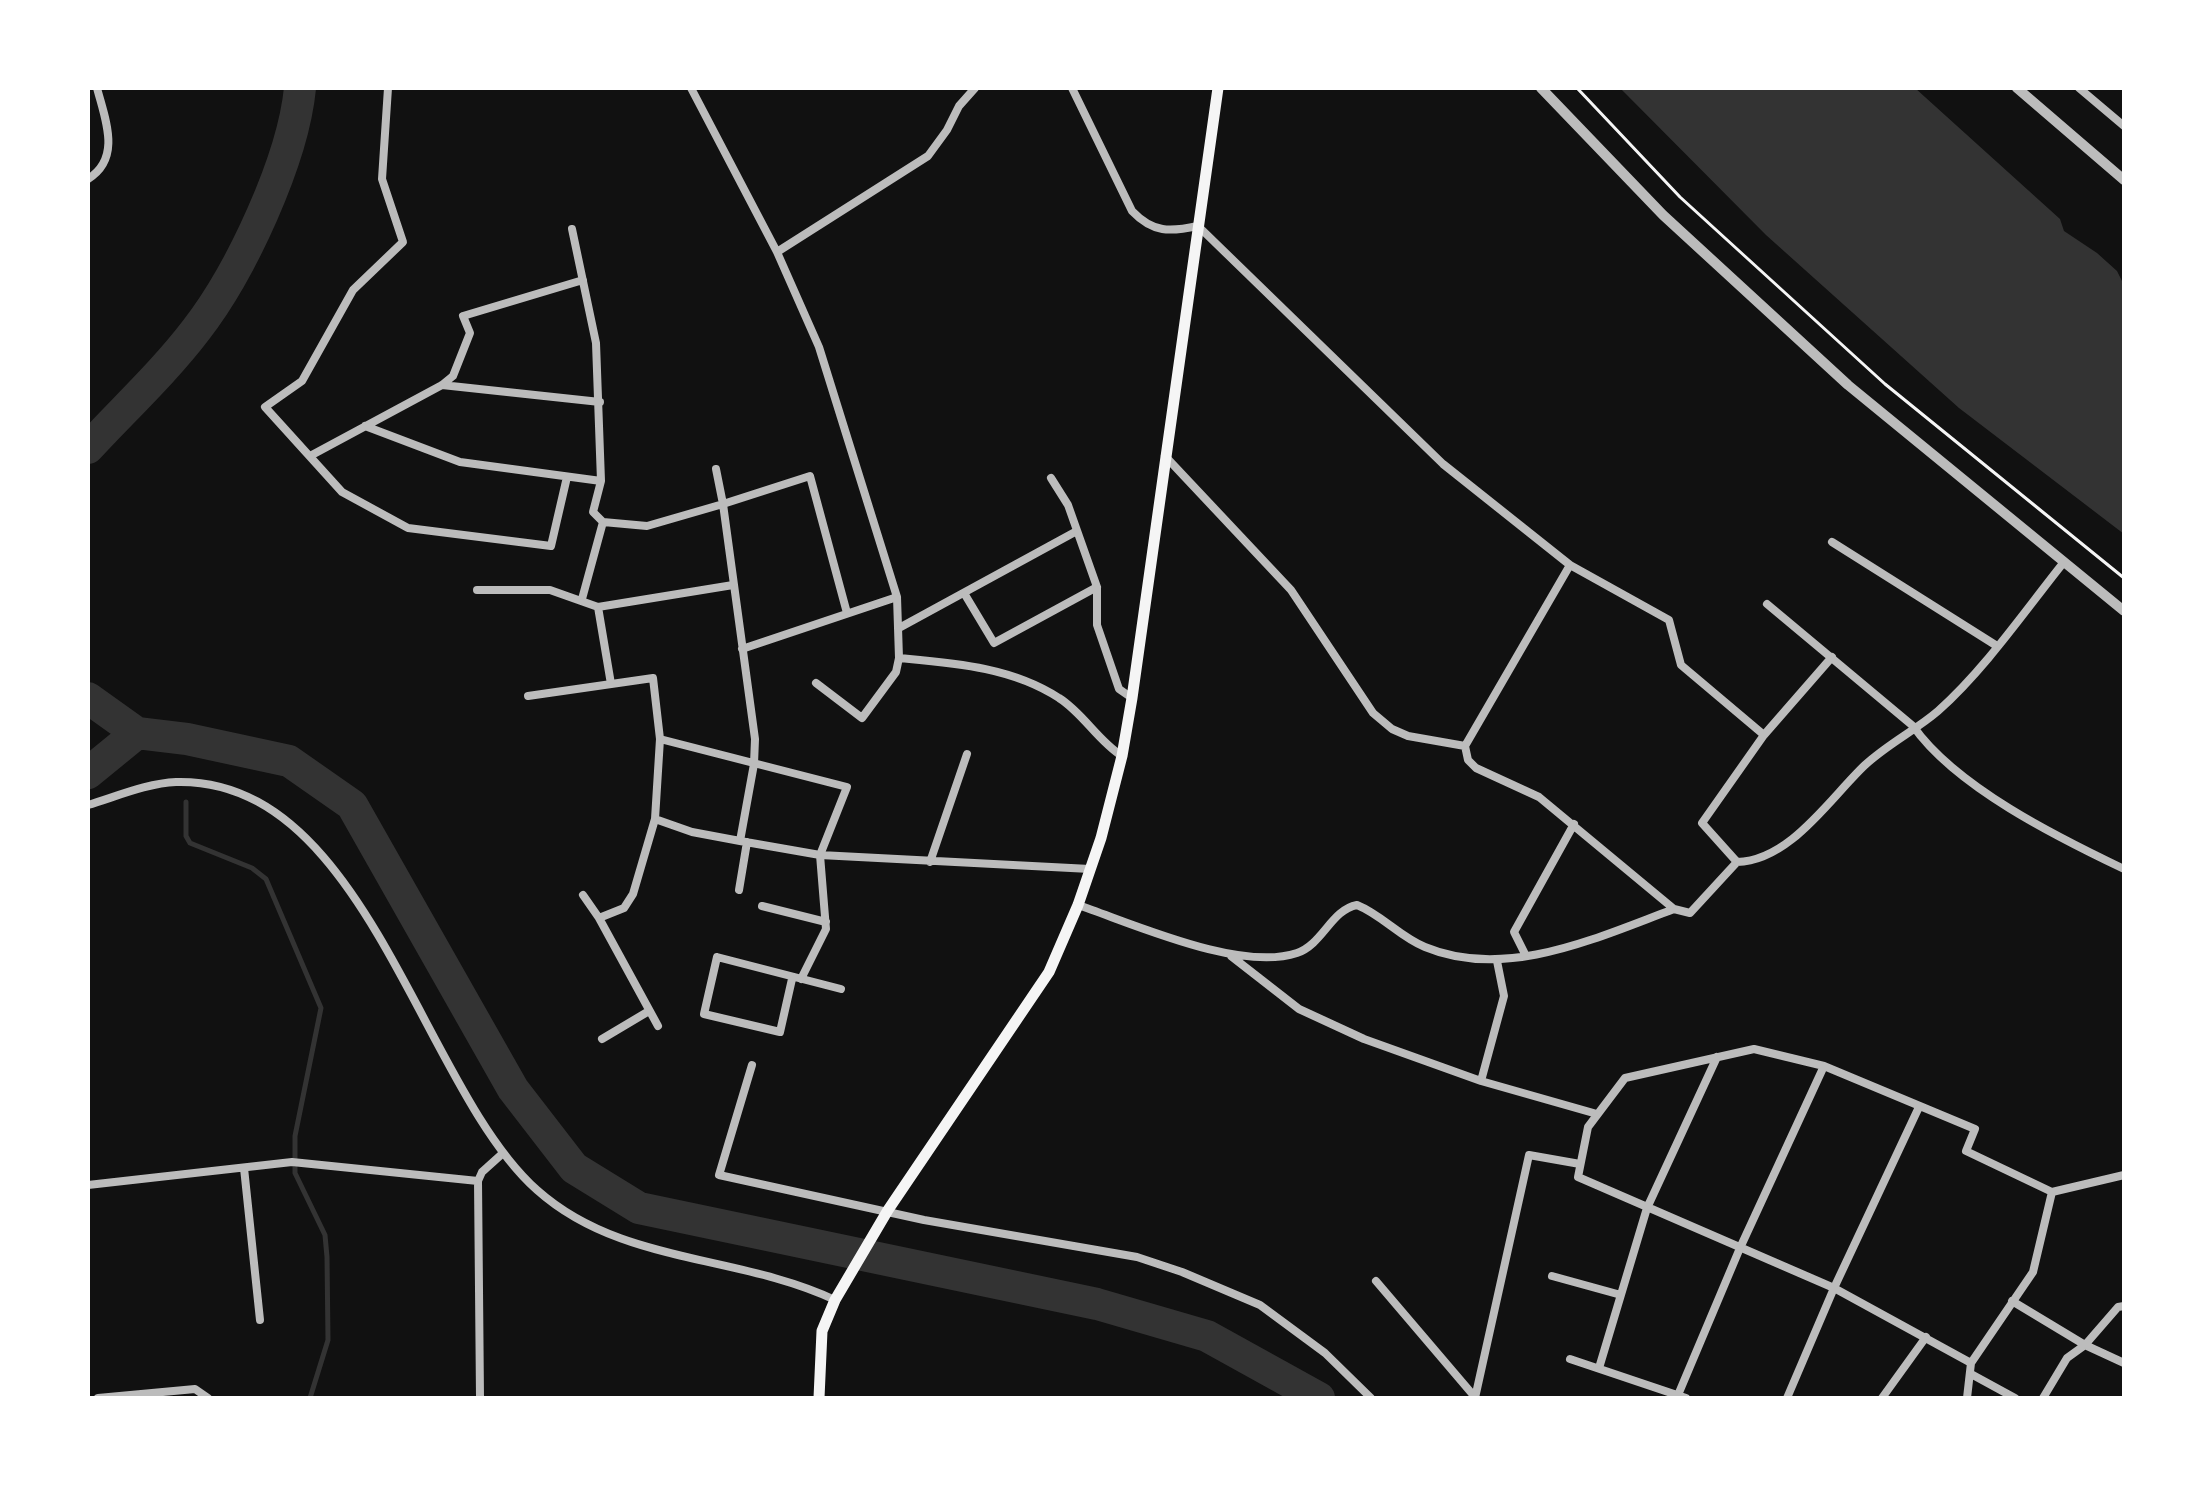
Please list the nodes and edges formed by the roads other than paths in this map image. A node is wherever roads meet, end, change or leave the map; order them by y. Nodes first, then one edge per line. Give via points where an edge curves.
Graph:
1 (97, 88) edge
2 (388, 88) edge
3 (691, 88) edge
4 (975, 88) edge
5 (1072, 88) edge
6 (1218, 88) edge
7 (1541, 88) edge
8 (2017, 88) edge
9 (2079, 88) edge
10 (2124, 124) edge
11 (88, 179) edge
12 (2124, 180) edge
13 (1198, 226) junction
14 (572, 229) dead end
15 (777, 252) junction
16 (583, 280) junction
17 (442, 385) junction
18 (600, 402) junction
19 (365, 426) junction
20 (310, 456) junction
21 (1165, 456) junction
22 (716, 469) dead end
23 (567, 477) junction
24 (1051, 478) dead end
25 (601, 481) junction
26 (723, 504) junction
27 (603, 522) junction
28 (1075, 532) junction
29 (1832, 542) dead end
30 (2064, 562) junction
31 (1570, 565) junction
32 (733, 585) junction
33 (1097, 587) junction
34 (477, 590) dead end
35 (964, 593) junction
36 (897, 597) junction
37 (582, 599) junction
38 (1767, 604) dead end
39 (598, 607) junction
40 (2124, 611) edge
41 (847, 613) junction
42 (899, 628) junction
43 (1997, 646) junction
44 (742, 649) junction
45 (1832, 657) junction
46 (899, 658) junction
47 (816, 683) dead end
48 (611, 684) junction
49 (528, 696) dead end
50 (1132, 698) junction
51 (1913, 726) junction
52 (1764, 735) junction
53 (660, 739) junction
54 (1465, 746) junction
55 (967, 754) dead end
56 (1122, 756) junction
57 (754, 764) junction
58 (88, 805) edge
59 (655, 819) junction
60 (1574, 824) junction
61 (743, 841) junction
62 (820, 855) junction
63 (930, 862) junction
64 (1737, 862) junction
65 (1090, 869) junction
66 (2124, 869) edge
67 (739, 890) dead end
68 (583, 895) dead end
69 (1078, 905) junction
70 (762, 906) dead end
71 (1674, 909) junction
72 (599, 918) junction
73 (826, 922) junction
74 (1231, 956) junction
75 (1526, 956) junction
76 (1497, 961) junction
77 (797, 979) junction
78 (841, 989) dead end
79 (649, 1011) junction
80 (658, 1026) dead end
81 (602, 1039) dead end
82 (1717, 1057) junction
83 (752, 1065) dead end
84 (1824, 1066) junction
85 (1481, 1081) junction
86 (1919, 1107) junction
87 (1597, 1114) junction
88 (502, 1154) junction
89 (1580, 1164) junction
90 (244, 1168) junction
91 (2124, 1175) edge
92 (478, 1181) junction
93 (88, 1185) edge
94 (2052, 1192) junction
95 (1647, 1208) junction
96 (888, 1210) junction
97 (1740, 1248) junction
98 (1552, 1276) dead end
99 (1376, 1281) dead end
100 (1834, 1288) junction
101 (1621, 1295) junction
102 (835, 1300) junction
103 (2012, 1301) junction
104 (2124, 1306) edge
105 (260, 1320) dead end
106 (1926, 1337) junction
107 (2085, 1345) junction
108 (1570, 1359) dead end
109 (1971, 1363) junction
110 (2124, 1363) edge
111 (1599, 1368) junction
112 (1971, 1374) junction
113 (1475, 1397) edge
114 (1682, 1397) edge
115 (98, 1398) edge
116 (208, 1398) edge
117 (480, 1398) edge
118 (819, 1398) edge
119 (1371, 1398) edge
120 (1787, 1398) edge
121 (1882, 1398) edge
122 (1967, 1398) edge
123 (2015, 1398) edge
124 (2043, 1398) edge

1 - 11 street via 109,151 103,166
2 - 20 street via 382,179 403,242 353,290 302,381 265,407
3 - 15 street
4 - 15 street via 928,156
5 - 13 street via 1132,211 1160,230
6 - 13 main road
7 - 30 street via 1761,307 1935,459
8 - 12 street
9 - 10 street
13 - 21 main road
13 - 31 street via 1443,464
14 - 16 street
15 - 36 street via 819,347
16 - 17 street via 463,316 470,333 453,376
16 - 18 street via 596,343
17 - 18 street
17 - 19 street
18 - 25 street
19 - 20 street
19 - 23 street via 460,462
20 - 23 street via 342,492 408,528 551,546
21 - 50 main road
21 - 54 street via 1291,590 1373,713 1408,736
22 - 26 street
23 - 25 street
24 - 28 street via 1068,505
25 - 27 street via 593,512
26 - 27 street via 647,526
26 - 32 street
26 - 41 street via 810,476
27 - 37 street
28 - 33 street
28 - 35 street
29 - 43 street
30 - 40 street
30 - 43 street
31 - 52 street via 1669,620 1681,665
31 - 54 street
32 - 39 street
32 - 44 street
33 - 35 street via 994,643
33 - 50 street via 1097,625 1119,689
34 - 37 street via 550,590
35 - 42 street
36 - 41 street
36 - 42 street
37 - 39 street
38 - 45 street
39 - 48 street
41 - 44 street
42 - 46 street
43 - 51 street via 1937,712
44 - 57 street
45 - 51 street
45 - 52 street
46 - 47 street via 896,672 862,718
46 - 56 street via 951,663 1028,682 1061,699
48 - 49 street
48 - 53 street via 653,678
50 - 56 main road
51 - 64 street via 1862,767 1802,830 1750,862
51 - 66 street via 1931,751 1972,786
52 - 64 street via 1702,823
53 - 57 street
53 - 59 street
54 - 60 street via 1476,768 1539,797
55 - 63 street
56 - 65 main road
57 - 61 street
57 - 62 street via 847,787
58 - 88 street via 172,782 196,783 245,795 280,818 336,874 365,914
59 - 61 street
59 - 72 street via 633,894 624,908
60 - 71 street
60 - 75 street via 1514,932
61 - 62 street
61 - 67 street
62 - 63 street
62 - 73 street
63 - 65 street
64 - 71 street via 1690,913
65 - 69 main road
68 - 72 street
69 - 74 street
69 - 96 main road via 1028,1007
70 - 73 street
71 - 75 street
72 - 79 street
73 - 77 street
74 - 76 street via 1301,951 1347,907 1357,905 1429,949
74 - 85 street via 1299,1009
75 - 76 street
76 - 85 street via 1504,996
77 - 77 street via 717,957 704,1014 780,1032
77 - 78 street
79 - 80 street
79 - 81 street
82 - 84 street via 1754,1049
82 - 87 street via 1625,1078
82 - 95 street
83 - 96 street via 719,1175
84 - 86 street
84 - 97 street
85 - 87 street
86 - 94 street via 1975,1129 1966,1151
86 - 100 street
87 - 89 street via 1588,1127
88 - 92 street
88 - 102 street via 538,1191 612,1237
89 - 95 street via 1578,1177
89 - 113 street via 1529,1155
90 - 92 street via 292,1162
90 - 93 street
90 - 105 street
91 - 94 street
92 - 117 street
94 - 103 street via 2033,1272
95 - 97 street
95 - 101 street
96 - 102 main road
96 - 119 street via 1137,1257 1224,1286 1290,1326
97 - 100 street
97 - 114 street
98 - 101 street
99 - 113 street
100 - 106 street
100 - 120 street
101 - 111 street
102 - 118 main road via 822,1331
103 - 107 street
103 - 109 street
104 - 107 street
106 - 109 street
106 - 121 street
107 - 110 street
107 - 124 street via 2067,1358
108 - 111 street
109 - 112 street
111 - 114 street
112 - 122 street
112 - 123 street
115 - 116 street via 195,1389

